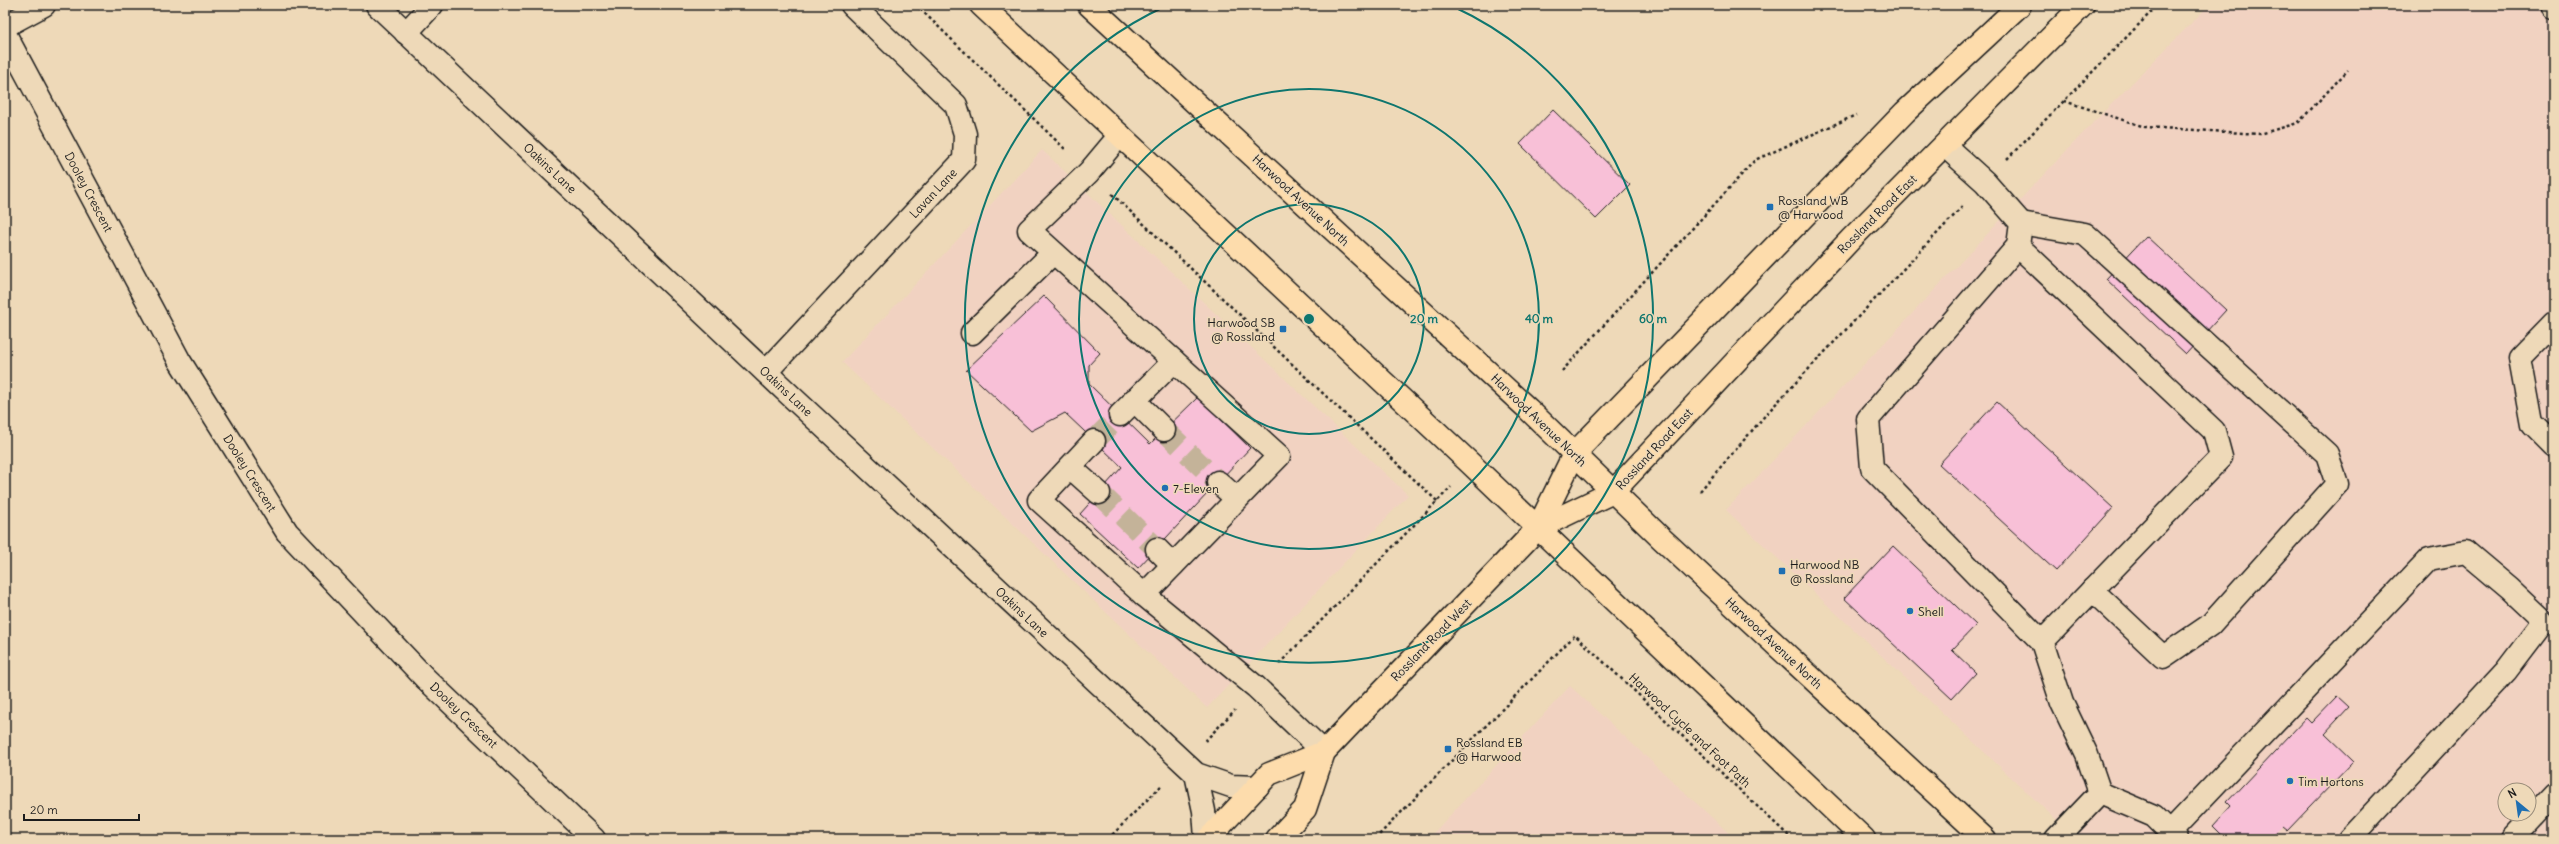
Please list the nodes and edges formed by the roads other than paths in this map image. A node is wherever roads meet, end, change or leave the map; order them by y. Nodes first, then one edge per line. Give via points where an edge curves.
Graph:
1 (44, 5) edge
2 (377, 5) edge
3 (432, 5) edge
4 (852, 5) edge
5 (981, 5) edge
6 (1089, 5) edge
7 (2020, 5) edge
8 (2084, 5) edge
9 (5, 26) edge
10 (406, 32) junction
11 (5, 34) edge
12 (1120, 135) junction
13 (1945, 146) junction
14 (2021, 223) junction
15 (2018, 246) junction
16 (1053, 253) junction
17 (2554, 323) edge
18 (972, 333) dead end
19 (1174, 361) junction
20 (766, 372) junction
21 (1164, 430) tunnel mouth
22 (1094, 440) tunnel mouth
23 (2554, 446) edge
24 (1574, 454) junction
25 (1070, 467) junction
26 (1218, 482) tunnel mouth
27 (1613, 492) junction
28 (1099, 493) tunnel mouth
29 (1237, 499) junction
30 (1538, 528) junction
31 (1156, 549) tunnel mouth
32 (1173, 565) junction
33 (2092, 590) junction
34 (1144, 595) junction
35 (2042, 642) junction
36 (1324, 752) junction
37 (1190, 768) junction
38 (1257, 787) junction
39 (2100, 793) junction
40 (2554, 794) edge
41 (2174, 835) edge
42 (594, 839) edge
43 (1207, 839) edge
44 (1277, 839) edge
45 (1864, 839) edge
46 (1985, 839) edge
47 (2056, 839) edge
48 (2349, 839) edge
49 (2512, 839) edge

1 - 9 street
2 - 10 street, Oakins Lane
3 - 10 street
4 - 20 street, Lavan Lane via 956,105 965,134 964,160
5 - 12 main road
6 - 24 main road, Harwood Avenue North
7 - 24 main road via 1905,112
8 - 13 main road, Rossland Road East
10 - 20 street, Oakins Lane
11 - 42 street, Dooley Crescent via 179,360 287,532 425,678
12 - 16 street via 1089,172 1029,230
12 - 30 main road
13 - 14 street via 1985,182
13 - 27 main road, Rossland Road East via 1851,238
14 - 15 street
14 - 33 street via 2085,234 2327,454 2337,484 2210,624 2162,658
15 - 33 street via 2214,431 2221,458
15 - 35 street via 1868,419 1872,468
16 - 18 street
16 - 19 street
17 - 23 street via 2520,358 2532,424
19 - 21 street via 1127,408
19 - 29 street via 1279,456
20 - 37 street, Oakins Lane
22 - 25 street
24 - 27 main road, Harwood Avenue North
24 - 30 main road
25 - 28 street
25 - 34 street via 1039,500
26 - 29 street
27 - 30 main road, Rossland Road East
27 - 46 main road, Harwood Avenue North
29 - 32 street
30 - 36 main road, Rossland Road West
30 - 45 main road
31 - 32 street
32 - 34 street
33 - 35 street
34 - 36 street via 1256,687
35 - 39 street via 2062,703 2087,755
36 - 38 main road, Rossland Road West via 1269,774
36 - 44 main road, Rossland Road West via 1305,809
37 - 38 street, Oakins Lane via 1231,786
37 - 43 street via 1204,810
38 - 43 main road, Rossland Road West
39 - 41 street via 2154,816
39 - 47 street
40 - 49 street
41 - 48 street via 2429,560 2466,552 2544,621 2506,671

